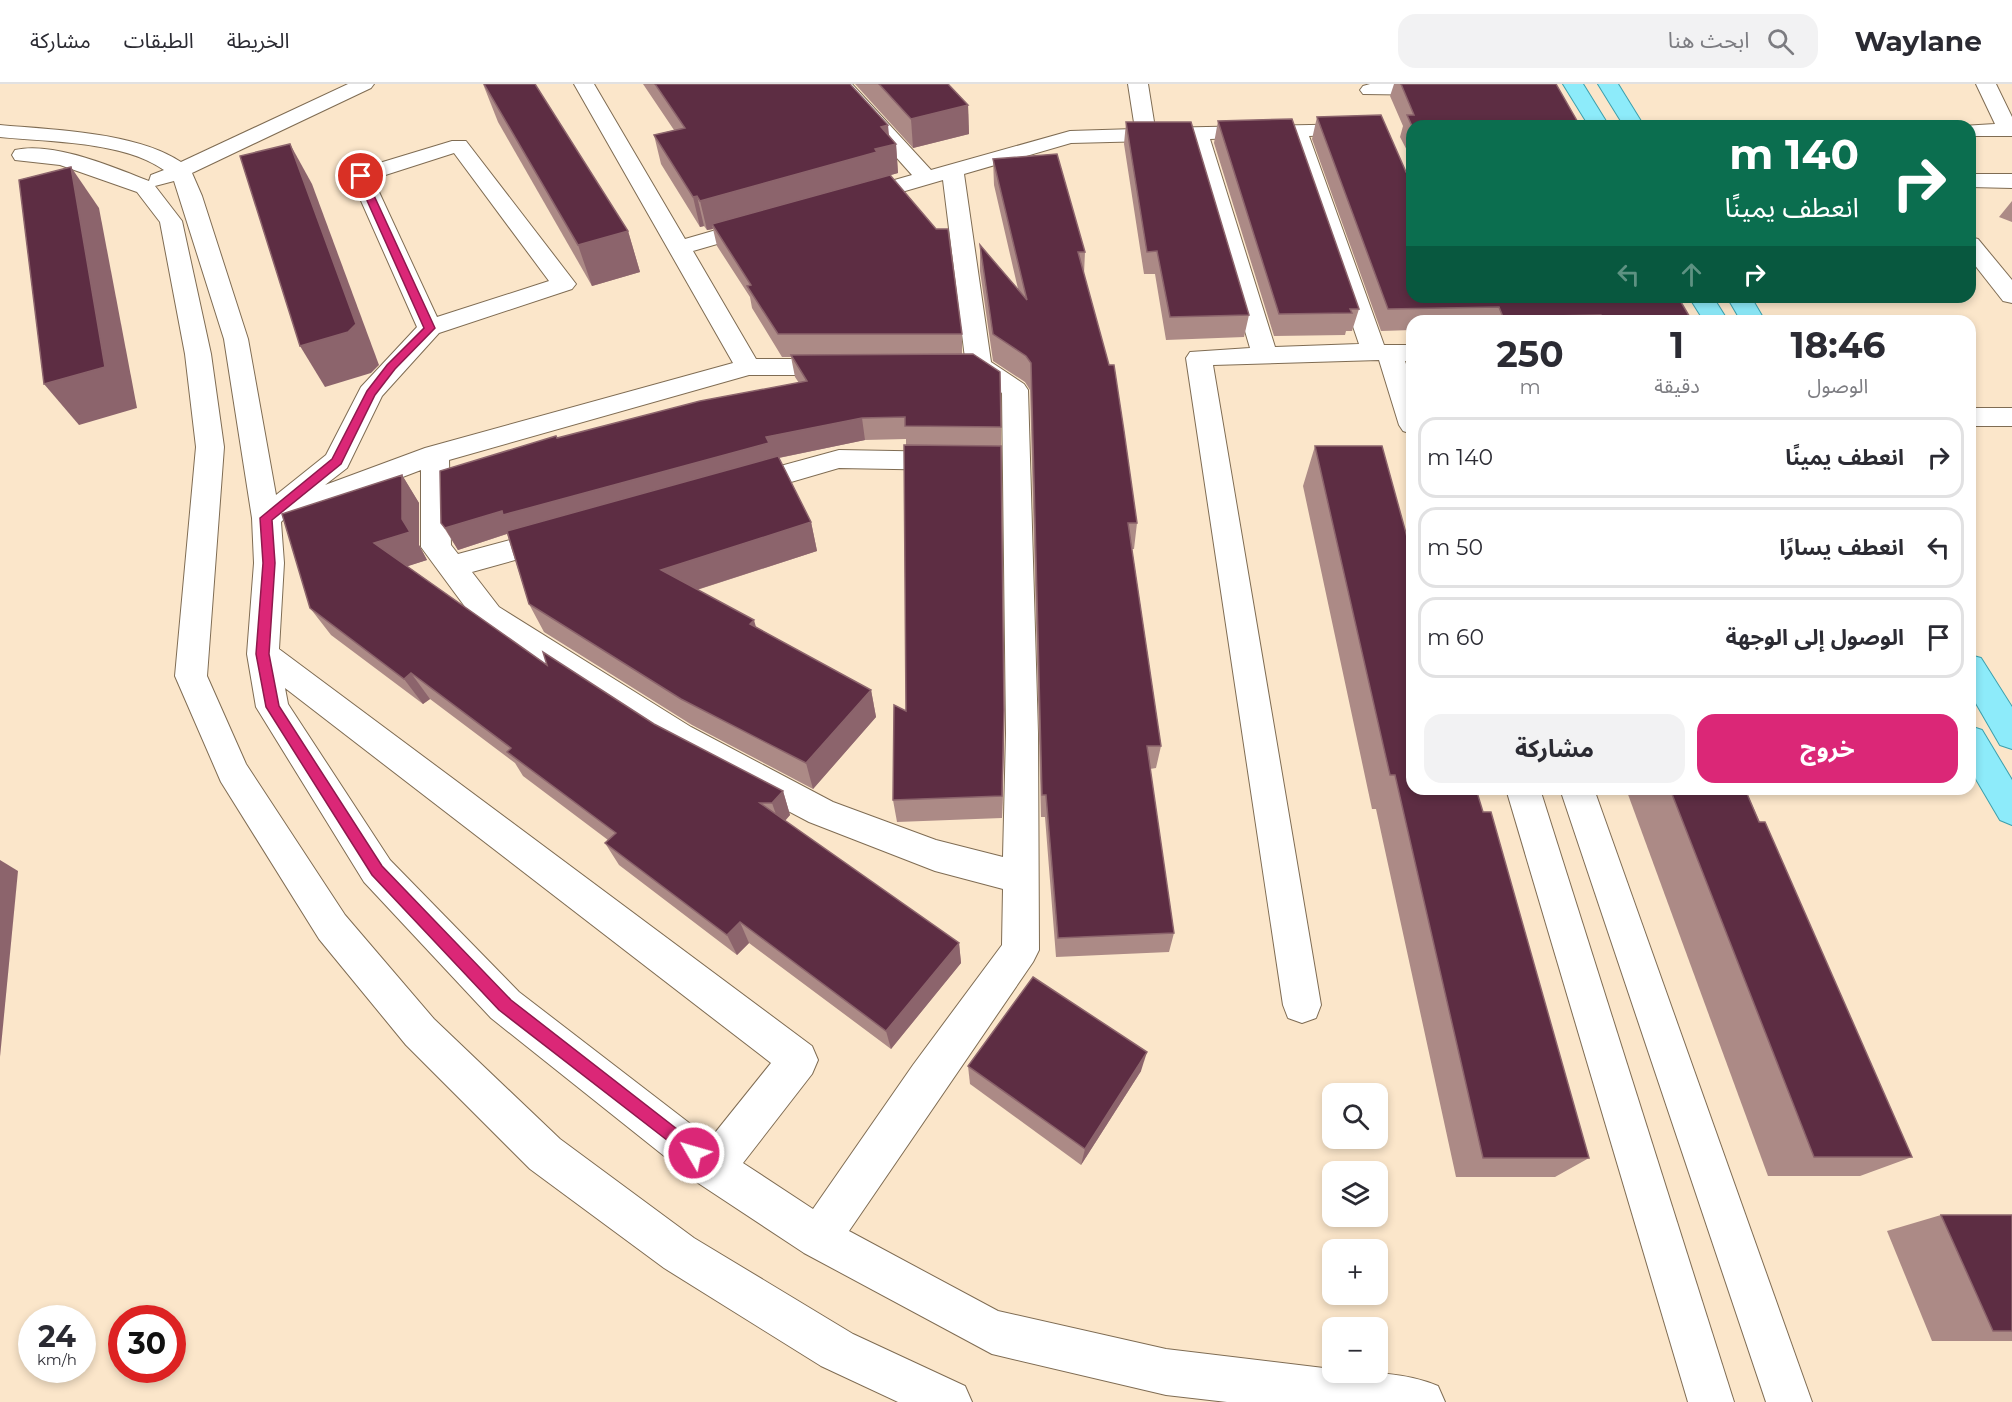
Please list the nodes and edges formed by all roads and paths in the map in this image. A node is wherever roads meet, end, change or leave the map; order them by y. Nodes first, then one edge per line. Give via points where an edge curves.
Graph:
1 (364, 84) edge
2 (584, 84) edge
3 (841, 84) edge
4 (1138, 84) edge
5 (1608, 84) edge
6 (1986, 84) edge
7 (1574, 85) edge
8 (1552, 87) edge
9 (1461, 88) edge
10 (1372, 102) edge
11 (1595, 120) edge
12 (1630, 120) edge
13 (1976, 130) edge
14 (2010, 130) edge
15 (0, 131) edge
16 (1297, 132) junction
17 (1198, 133) junction
18 (1146, 135) junction
19 (0, 152) edge
20 (61, 160) junction
21 (953, 170) junction
22 (180, 171) junction
23 (926, 178) junction
24 (1976, 181) edge
25 (2012, 181) edge
26 (145, 187) junction
27 (836, 203) edge
28 (780, 219) edge
29 (679, 248) junction
30 (1976, 252) edge
31 (2012, 261) edge
32 (2012, 296) edge
33 (430, 328) junction
34 (1392, 353) edge
35 (1265, 356) junction
36 (933, 366) edge
37 (980, 366) junction
38 (748, 367) junction
39 (864, 367) edge
40 (1406, 403) edge
41 (1976, 417) edge
42 (2012, 417) edge
43 (435, 455) junction
44 (993, 461) junction
45 (714, 494) edge
46 (266, 518) junction
47 (577, 532) edge
48 (452, 567) junction
49 (262, 654) junction
50 (1976, 677) edge
51 (2012, 735) edge
52 (1976, 750) edge
53 (1525, 795) edge
54 (1579, 795) edge
55 (2012, 810) edge
56 (1020, 878) junction
57 (1302, 1005) dead end
58 (713, 1168) junction
59 (819, 1238) junction
60 (949, 1402) edge
61 (1422, 1402) edge
62 (1711, 1402) edge
63 (1789, 1402) edge

1 - 22 street
2 - 29 street
3 - 23 street
4 - 18 street
5 - 12 main road
6 - 14 street
7 - 8 street
7 - 11 main road
9 - 10 street
10 - 16 street
13 - 14 street
15 - 20 street
16 - 17 street
16 - 34 street
17 - 18 street
17 - 35 street
18 - 21 street via 1071,137
19 - 20 street
20 - 22 street via 155,154
20 - 26 street
21 - 23 street
21 - 37 street
22 - 26 street
22 - 46 street via 192,196 236,339
23 - 27 street
24 - 25 street
26 - 60 street via 171,220 198,354 210,447 190,676 233,772 332,927 420,1032 545,1154 680,1253 837,1350
28 - 29 street
29 - 38 street
30 - 31 street
30 - 32 street
33 - 33 street via 361,176 459,145 564,284
33 - 46 street via 370,393 337,462
34 - 35 street
34 - 40 street
35 - 57 street via 1199,358
36 - 37 street
37 - 44 street via 1016,390
38 - 39 street
38 - 43 street
41 - 42 street
43 - 46 street
43 - 48 street via 436,547
44 - 45 street via 839,459
44 - 56 street via 1022,733
46 - 49 street via 269,563
47 - 48 street
48 - 56 street via 488,615 679,737 821,812 935,855
49 - 58 street via 272,707 377,871 505,1005
49 - 58 street via 798,1060
50 - 51 main road
52 - 55 main road
53 - 62 street
54 - 63 street
56 - 59 street via 1020,950
58 - 59 street
59 - 61 street via 992,1332 1166,1372

